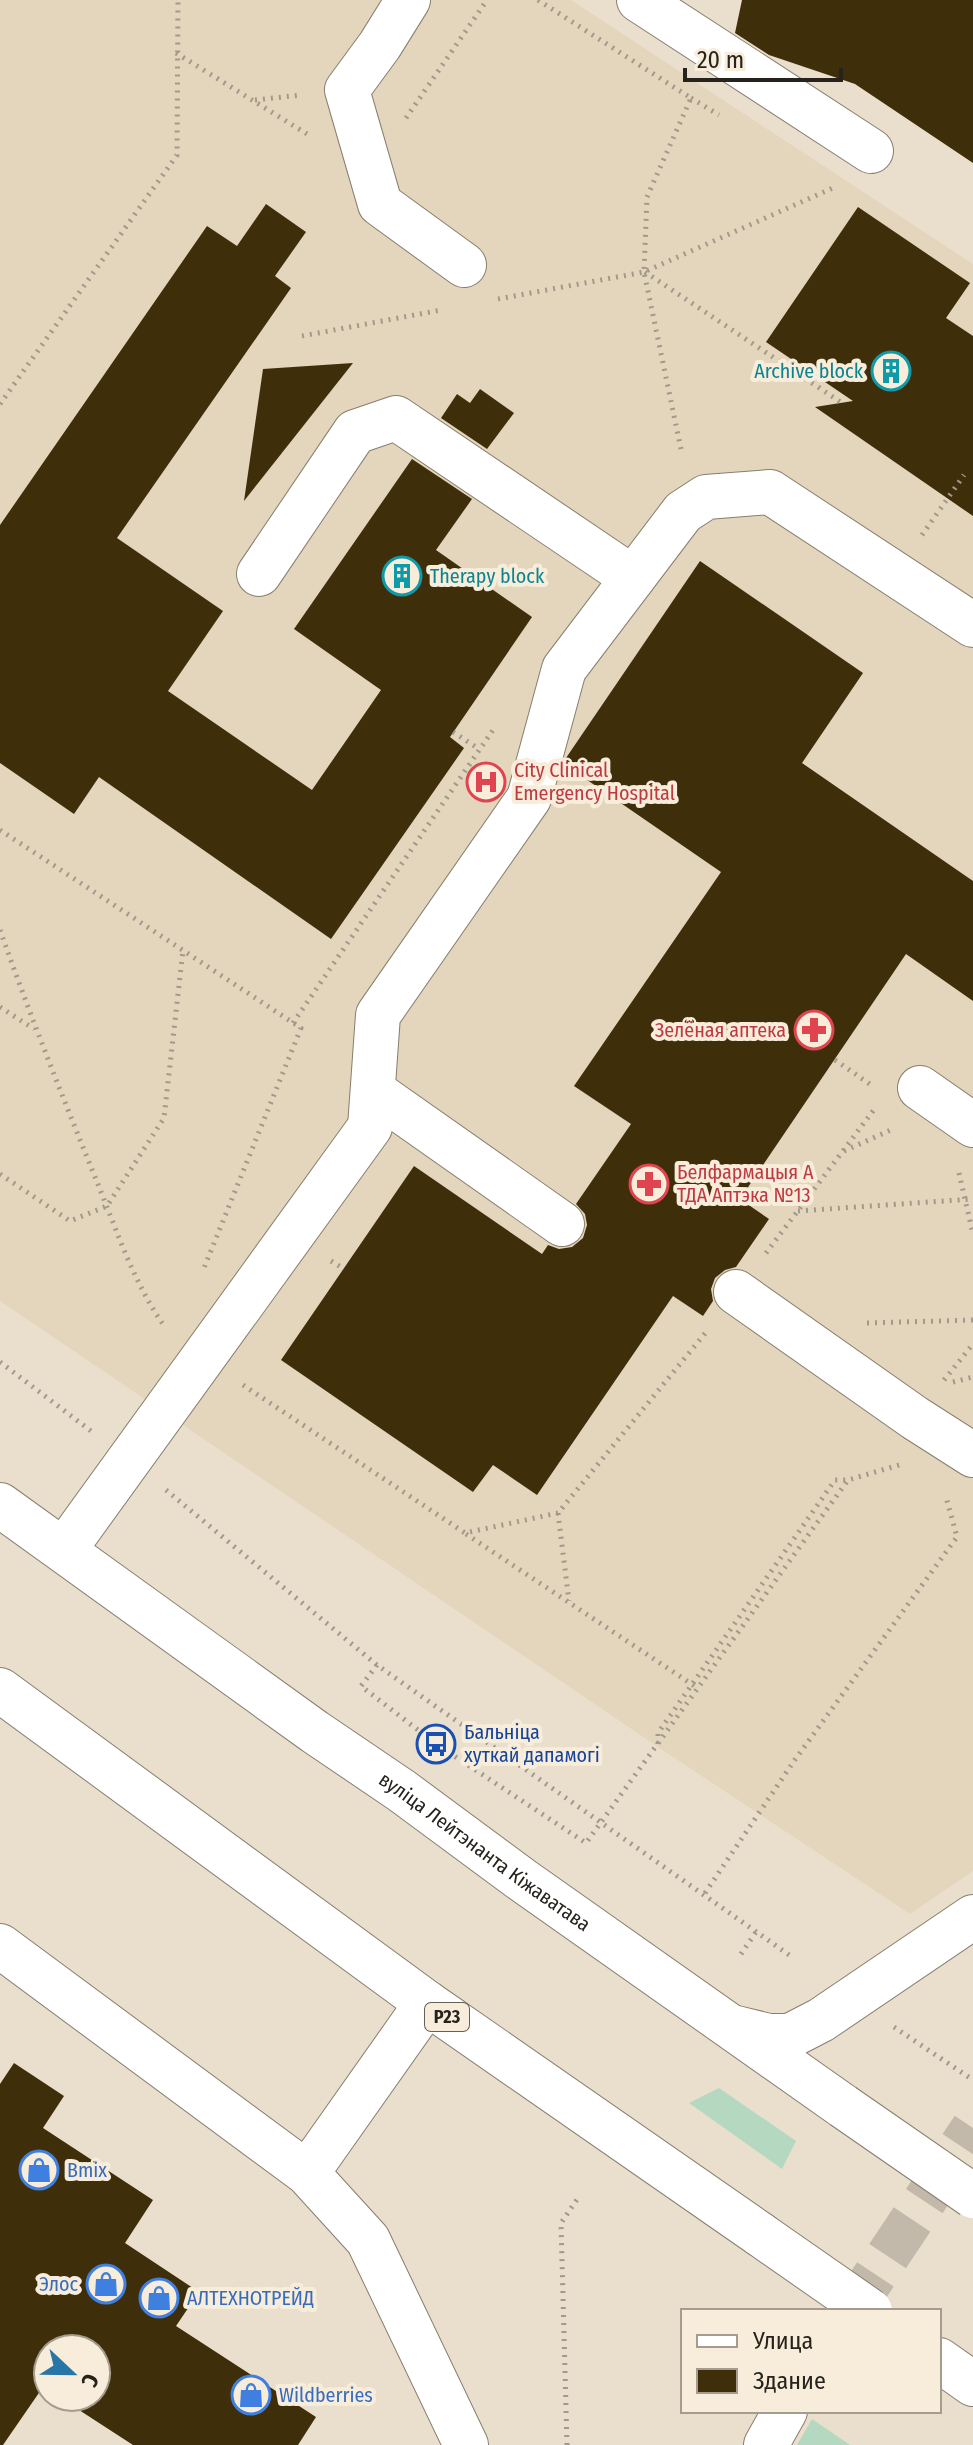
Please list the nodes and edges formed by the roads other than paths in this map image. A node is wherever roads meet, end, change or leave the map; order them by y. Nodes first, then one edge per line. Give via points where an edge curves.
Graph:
1 (408, 0) edge
2 (639, 0) edge
3 (871, 151) dead end
4 (464, 265) dead end
5 (259, 574) dead end
6 (633, 578) junction
7 (973, 625) edge
8 (373, 1091) junction
9 (903, 1091) road end
10 (973, 1125) edge
11 (562, 1224) dead end
12 (724, 1309) road end
13 (973, 1455) edge
14 (0, 1505) edge
15 (64, 1550) junction
16 (0, 1690) edge
17 (973, 1917) edge
18 (0, 1946) edge
19 (427, 2003) junction
20 (727, 2026) junction
21 (307, 2173) junction
22 (973, 2196) edge
23 (867, 2309) edge
24 (784, 2413) edge
25 (466, 2445) edge
26 (766, 2445) edge

1 - 4 main road via 347,90 380,204
2 - 3 main road
5 - 6 main road via 355,432 396,418
6 - 7 main road via 683,512 706,497 770,492
6 - 8 main road via 564,669 529,798 378,1015
8 - 11 main road
8 - 15 main road via 370,1127
9 - 10 main road
12 - 13 main road
14 - 15 main road, вуліца Лейтэнанта Кіжаватава
15 - 20 main road, вуліца Лейтэнанта Кіжаватава
16 - 19 main road, Р23
17 - 20 main road via 790,2036
18 - 21 main road
19 - 21 main road
19 - 23 main road, Р23, bridge
20 - 22 main road, вуліца Лейтэнанта Кіжаватава, bridge
21 - 25 main road via 368,2240
24 - 26 main road

